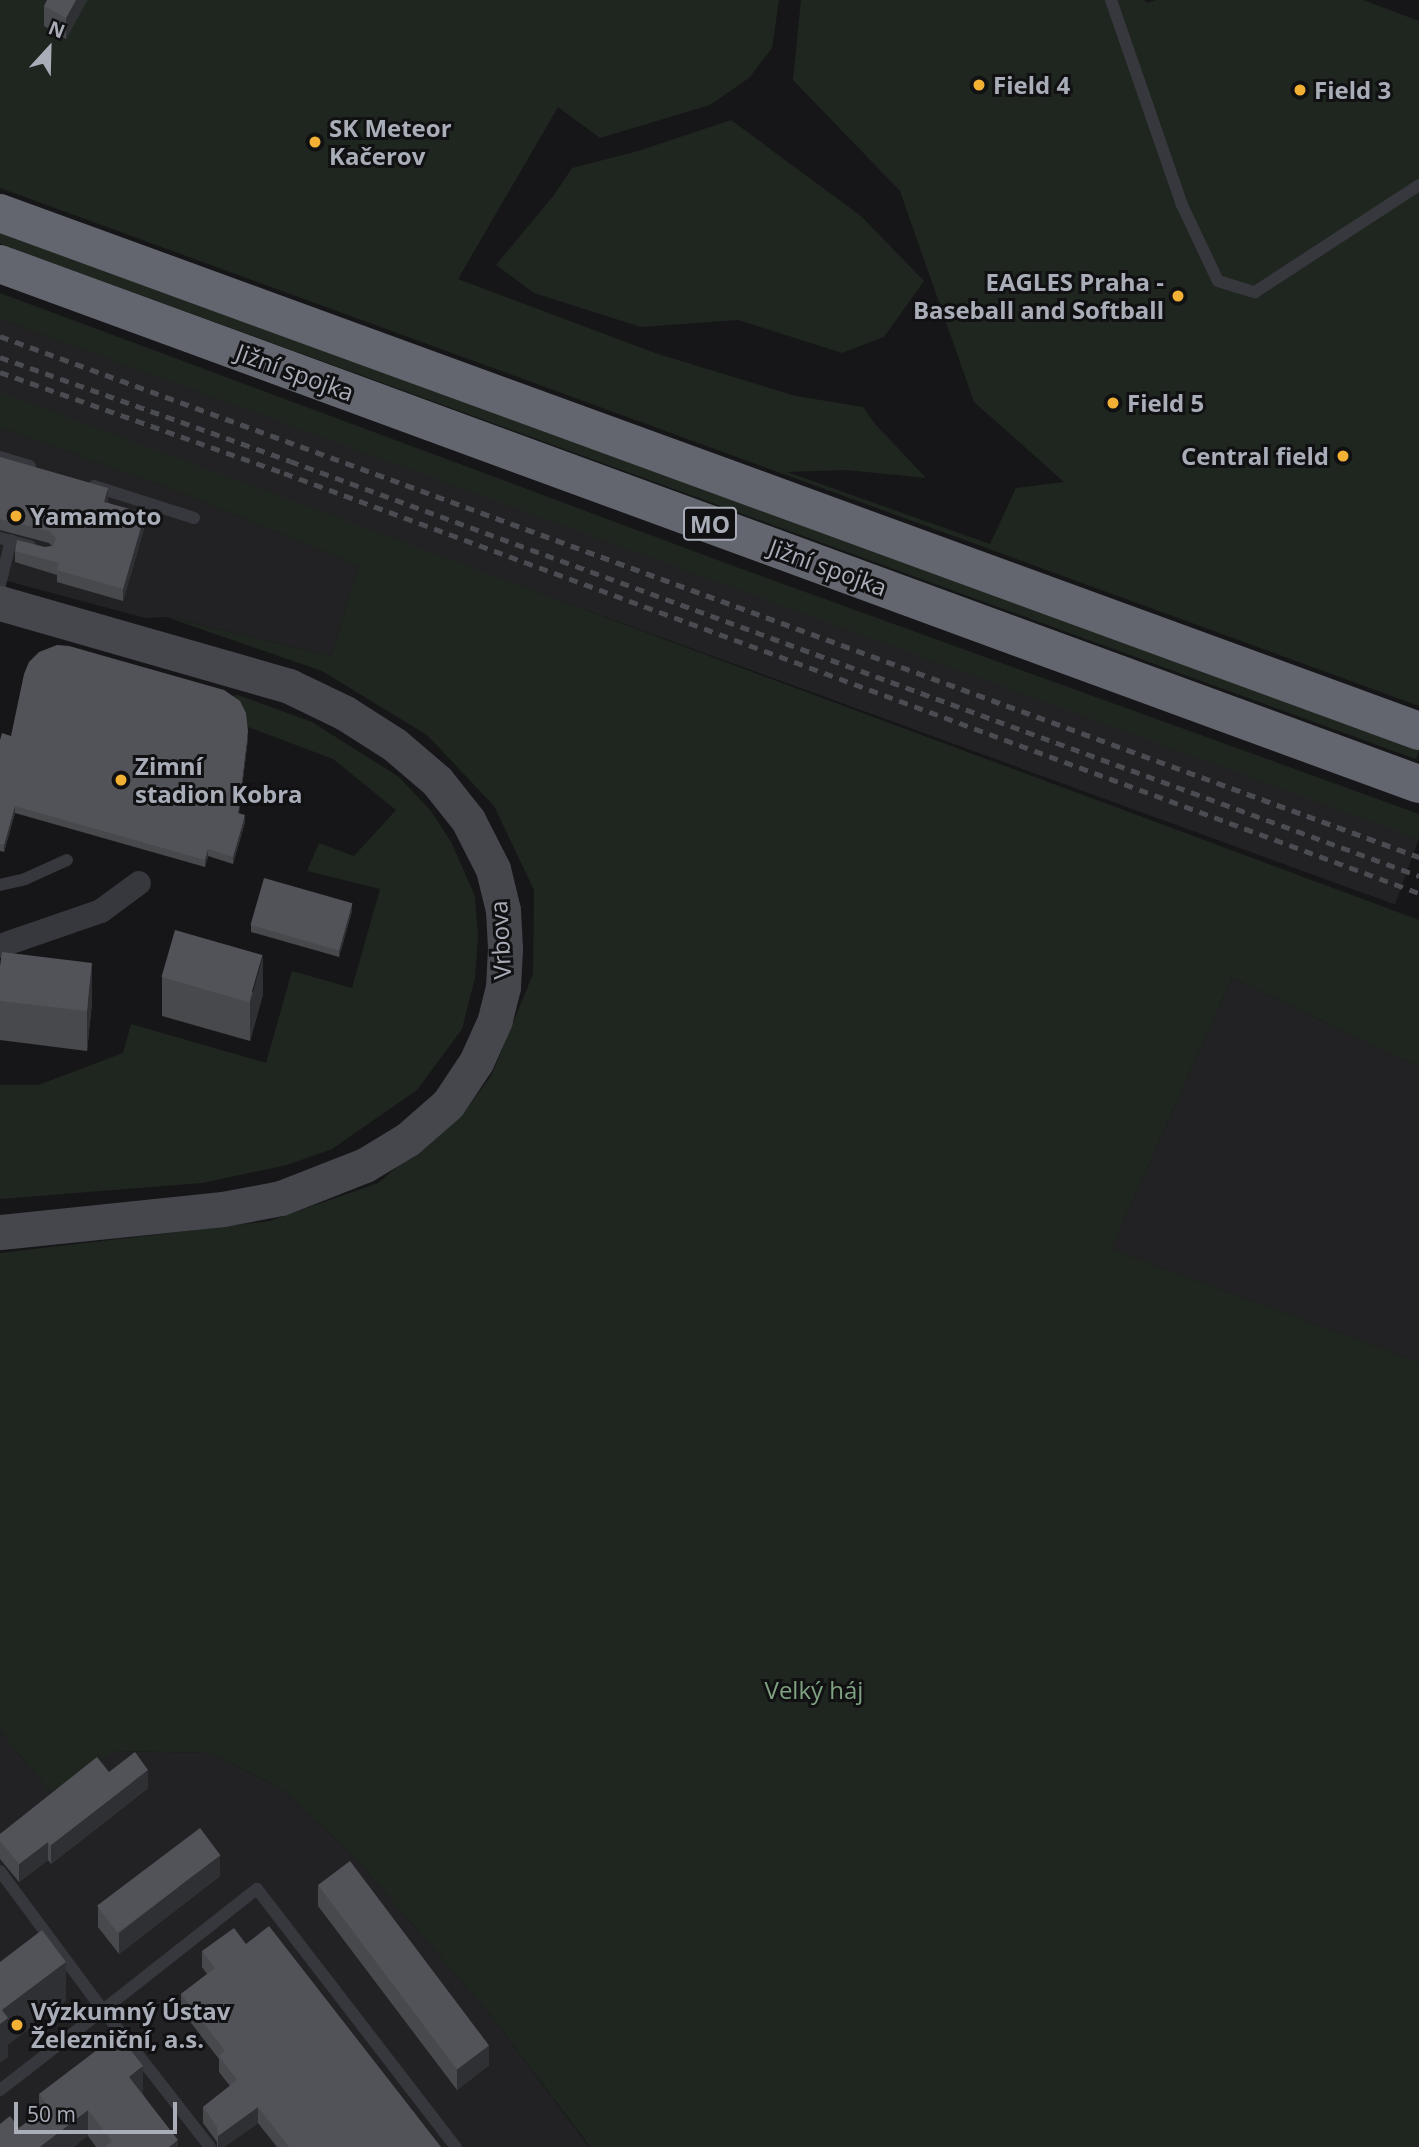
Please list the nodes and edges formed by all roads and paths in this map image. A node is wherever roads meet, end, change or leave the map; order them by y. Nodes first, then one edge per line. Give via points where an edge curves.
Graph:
1 (1111, 0) edge
2 (1419, 185) edge
3 (0, 212) edge
4 (0, 264) edge
5 (0, 457) edge
6 (39, 469) edge
7 (78, 481) edge
8 (194, 518) dead end
9 (6, 539) edge
10 (47, 551) edge
11 (0, 585) edge
12 (0, 603) edge
13 (1419, 731) edge
14 (1419, 783) edge
15 (66, 860) dead end
16 (139, 883) dead end
17 (0, 885) edge
18 (0, 946) edge
19 (0, 1232) edge
20 (0, 1871) edge
21 (103, 2010) junction
22 (0, 2090) edge
23 (210, 2147) edge
24 (456, 2147) edge

1 - 2 lane via 1182,205 1218,281 1255,292
3 - 13 highway, Jižní spojka / MO
4 - 14 highway, Jižní spojka / MO
5 - 6 lane
7 - 8 lane
9 - 10 lane
9 - 11 lane
12 - 19 main road, Vrbova via 289,686 345,713 395,745 437,781 468,820 493,869 503,910 505,949 498,1009 477,1062 449,1104 408,1139 365,1165 281,1198 223,1209
15 - 17 lane via 26,879
16 - 18 street via 101,911
20 - 21 lane
21 - 22 lane
21 - 23 lane
21 - 24 lane via 257,1889

